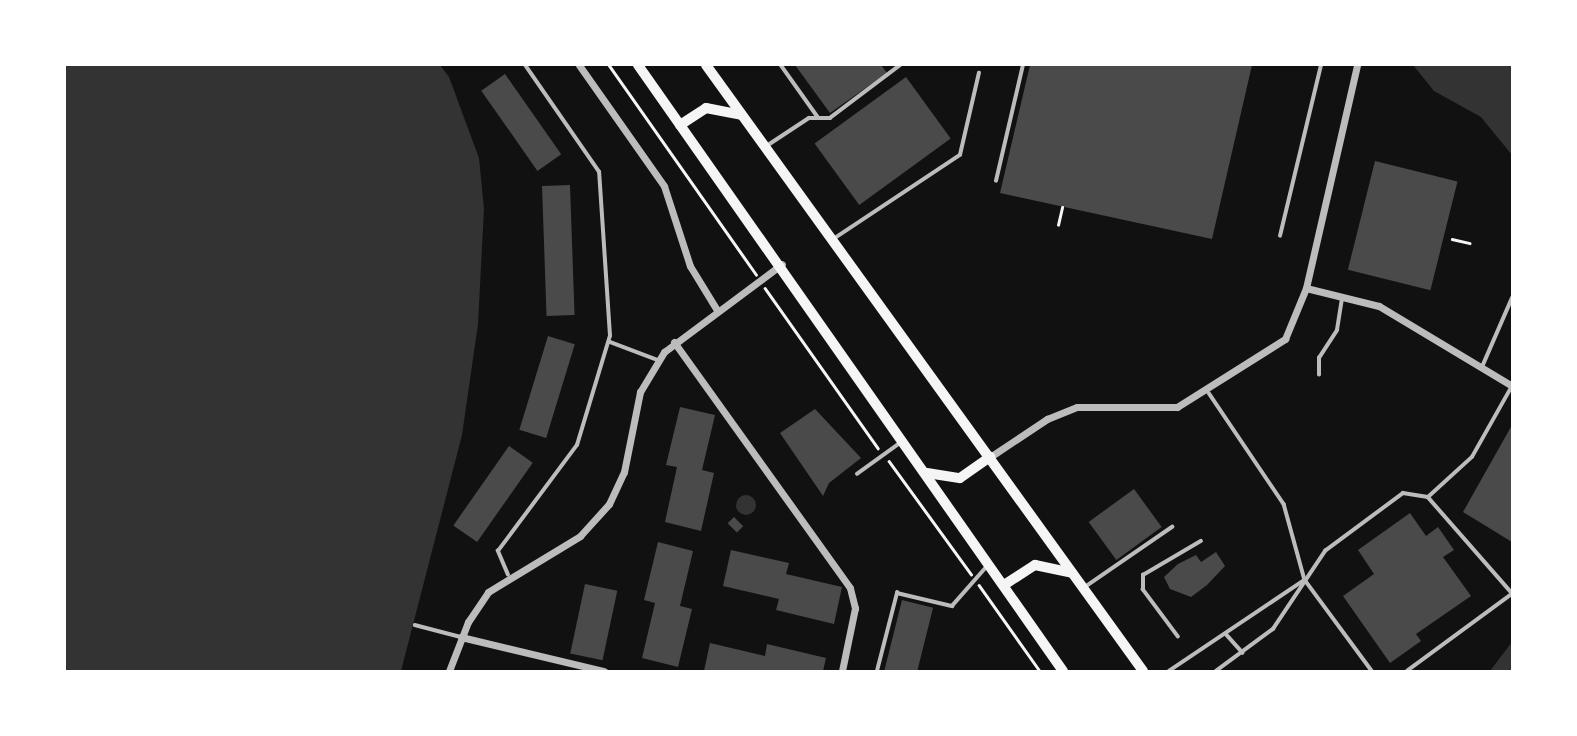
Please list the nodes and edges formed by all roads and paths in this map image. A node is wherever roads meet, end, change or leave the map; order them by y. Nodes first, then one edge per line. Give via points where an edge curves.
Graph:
1 (525, 65) edge
2 (579, 65) edge
3 (609, 65) edge
4 (638, 65) edge
5 (706, 65) edge
6 (781, 65) edge
7 (900, 65) edge
8 (1023, 65) edge
9 (1321, 65) edge
10 (1357, 65) edge
11 (979, 73) dead end
12 (741, 115) junction
13 (818, 118) junction
14 (680, 125) junction
15 (764, 148) junction
16 (996, 181) dead end
17 (1062, 207) dead end
18 (1058, 225) dead end
19 (1280, 236) dead end
20 (1452, 239) dead end
21 (831, 241) junction
22 (1470, 243) dead end
23 (782, 264) junction
24 (750, 266) dead end
25 (1306, 288) junction
26 (767, 292) dead end
27 (1342, 297) junction
28 (1512, 298) edge
29 (717, 310) junction
30 (610, 342) junction
31 (674, 342) junction
32 (658, 360) junction
33 (1480, 368) junction
34 (1320, 375) dead end
35 (1512, 386) edge
36 (1209, 393) junction
37 (904, 440) junction
38 (878, 447) dead end
39 (990, 457) junction
40 (891, 463) dead end
41 (928, 473) junction
42 (857, 474) dead end
43 (1428, 497) junction
44 (1172, 527) dead end
45 (1201, 541) dead end
46 (990, 564) junction
47 (966, 568) dead end
48 (1072, 573) junction
49 (508, 575) junction
50 (1305, 580) junction
51 (1004, 585) junction
52 (982, 588) dead end
53 (1084, 588) junction
54 (1512, 593) edge
55 (415, 625) dead end
56 (1226, 634) junction
57 (461, 637) junction
58 (1178, 637) dead end
59 (1242, 653) junction
60 (449, 671) edge
61 (604, 671) edge
62 (842, 671) edge
63 (877, 671) edge
64 (1040, 671) edge
65 (1063, 671) edge
66 (1143, 671) edge
67 (1169, 671) edge
68 (1216, 671) edge
69 (1372, 671) edge
70 (1407, 671) edge

1 - 30 lane via 599,172
2 - 29 street via 664,186 690,266
3 - 24 path
4 - 14 highway
5 - 12 highway
6 - 13 lane
7 - 13 lane via 830,118
8 - 16 lane
9 - 19 lane
10 - 25 street
11 - 21 lane via 960,155
12 - 14 highway via 706,108
12 - 15 highway
13 - 15 lane via 808,118
14 - 23 highway
15 - 21 highway
17 - 18 path
20 - 22 path
21 - 39 highway
23 - 29 street
23 - 37 highway
25 - 27 street
25 - 36 street via 1285,339
26 - 38 path
27 - 33 street via 1379,306
27 - 34 lane via 1337,330 1319,358
28 - 33 lane
29 - 31 street
30 - 32 lane
30 - 49 lane via 578,445 498,551
31 - 32 street
31 - 62 street via 850,588 855,608
32 - 49 street via 640,392 624,472 604,510 569,543
33 - 35 street
35 - 43 lane via 1472,457
36 - 39 street via 1154,412 1077,407 1047,419
36 - 50 lane via 1284,504
37 - 41 highway
37 - 42 lane
39 - 41 highway via 960,478
39 - 48 highway
40 - 47 path
41 - 46 highway
43 - 50 lane via 1403,493 1377,510 1325,551
43 - 54 lane
44 - 53 lane
45 - 58 lane via 1143,575 1143,590
46 - 51 highway
46 - 63 lane via 952,606 897,593
48 - 51 highway via 1035,565
48 - 53 highway
49 - 57 street via 481,601
50 - 56 lane
50 - 59 lane via 1273,629
50 - 69 lane
51 - 65 highway
52 - 64 path
53 - 66 highway
54 - 70 lane
55 - 57 lane
56 - 59 lane
56 - 67 lane
57 - 60 street
57 - 61 street
59 - 68 lane

